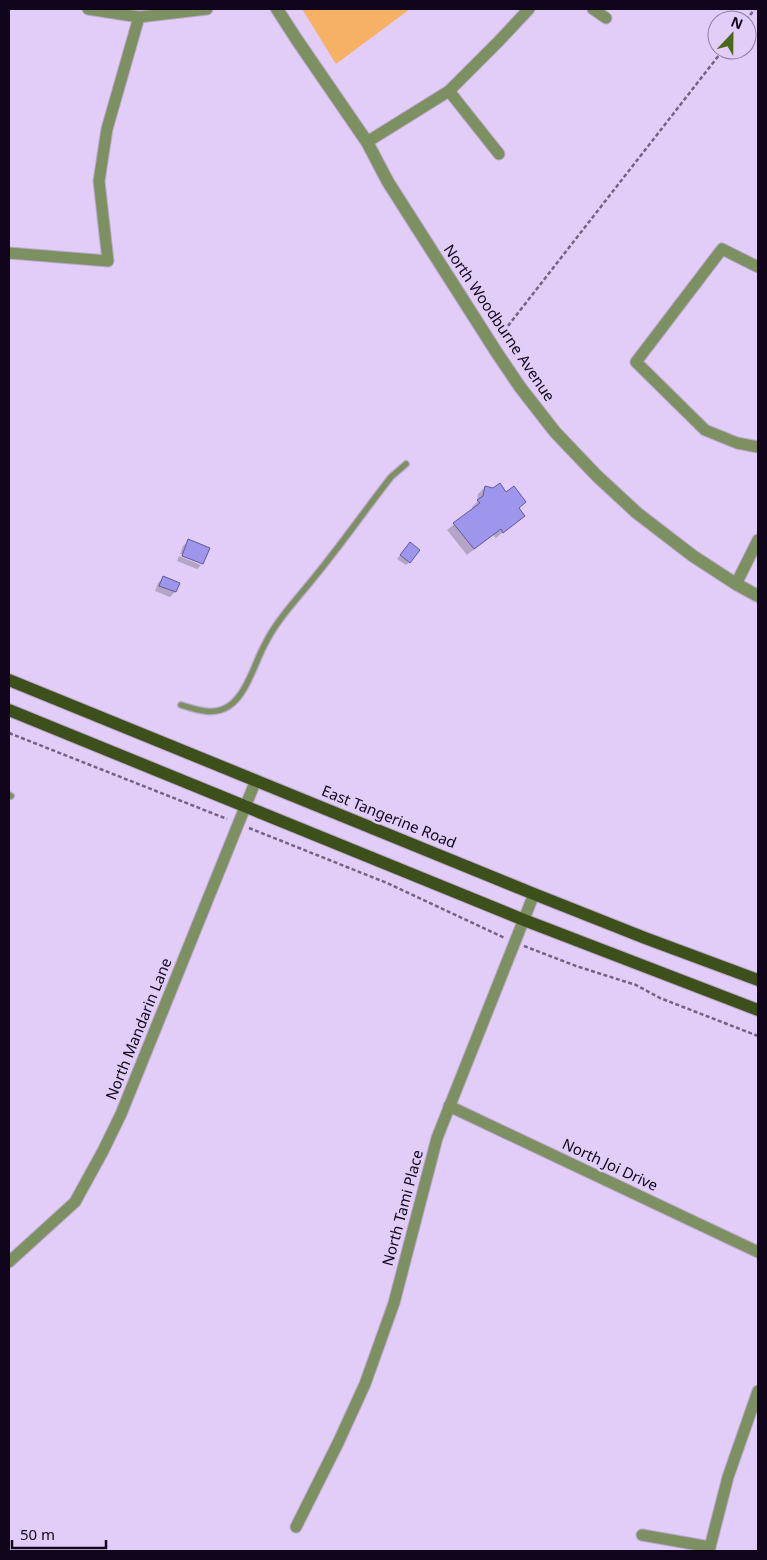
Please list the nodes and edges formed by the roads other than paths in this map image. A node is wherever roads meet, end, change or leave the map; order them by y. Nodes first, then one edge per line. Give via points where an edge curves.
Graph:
1 (88, 9) edge
2 (207, 9) edge
3 (278, 9) edge
4 (529, 9) edge
5 (593, 9) edge
6 (139, 17) junction
7 (606, 18) dead end
8 (449, 91) junction
9 (367, 142) junction
10 (499, 154) dead end
11 (9, 253) edge
12 (758, 267) edge
13 (758, 447) edge
14 (406, 464) dead end
15 (758, 540) edge
16 (736, 584) junction
17 (758, 596) edge
18 (9, 680) edge
19 (181, 705) dead end
20 (9, 710) edge
21 (256, 780) junction
22 (245, 807) junction
23 (534, 894) junction
24 (524, 920) junction
25 (758, 980) edge
26 (758, 1010) edge
27 (449, 1106) junction
28 (758, 1252) edge
29 (9, 1262) edge
30 (758, 1391) edge
31 (296, 1527) dead end
32 (642, 1535) dead end
33 (709, 1549) edge

1 - 6 street
2 - 6 street
3 - 9 street, North Woodburne Avenue
4 - 8 street
5 - 7 street
6 - 11 street via 107,129 98,181 108,261
8 - 9 street
8 - 10 street
9 - 16 street, North Woodburne Avenue via 388,182 497,353 555,432 637,513 692,556
12 - 13 street via 722,250 636,362 705,430 737,443
14 - 19 lane via 391,477 281,618 264,644 238,697 228,706 214,711
15 - 16 street
16 - 17 street, North Woodburne Avenue
18 - 21 main road, East Tangerine Road
20 - 22 main road
21 - 22 street, North Mandarin Lane
21 - 23 main road, East Tangerine Road
22 - 24 main road
22 - 29 street, North Mandarin Lane via 125,1105 103,1151 76,1202
23 - 24 street, North Tami Place
23 - 25 main road, East Tangerine Road
24 - 26 main road
24 - 27 street, North Tami Place
27 - 28 street, North Joi Drive
27 - 31 street, North Tami Place via 430,1162 387,1325 365,1384
30 - 33 street via 728,1477
32 - 33 street

